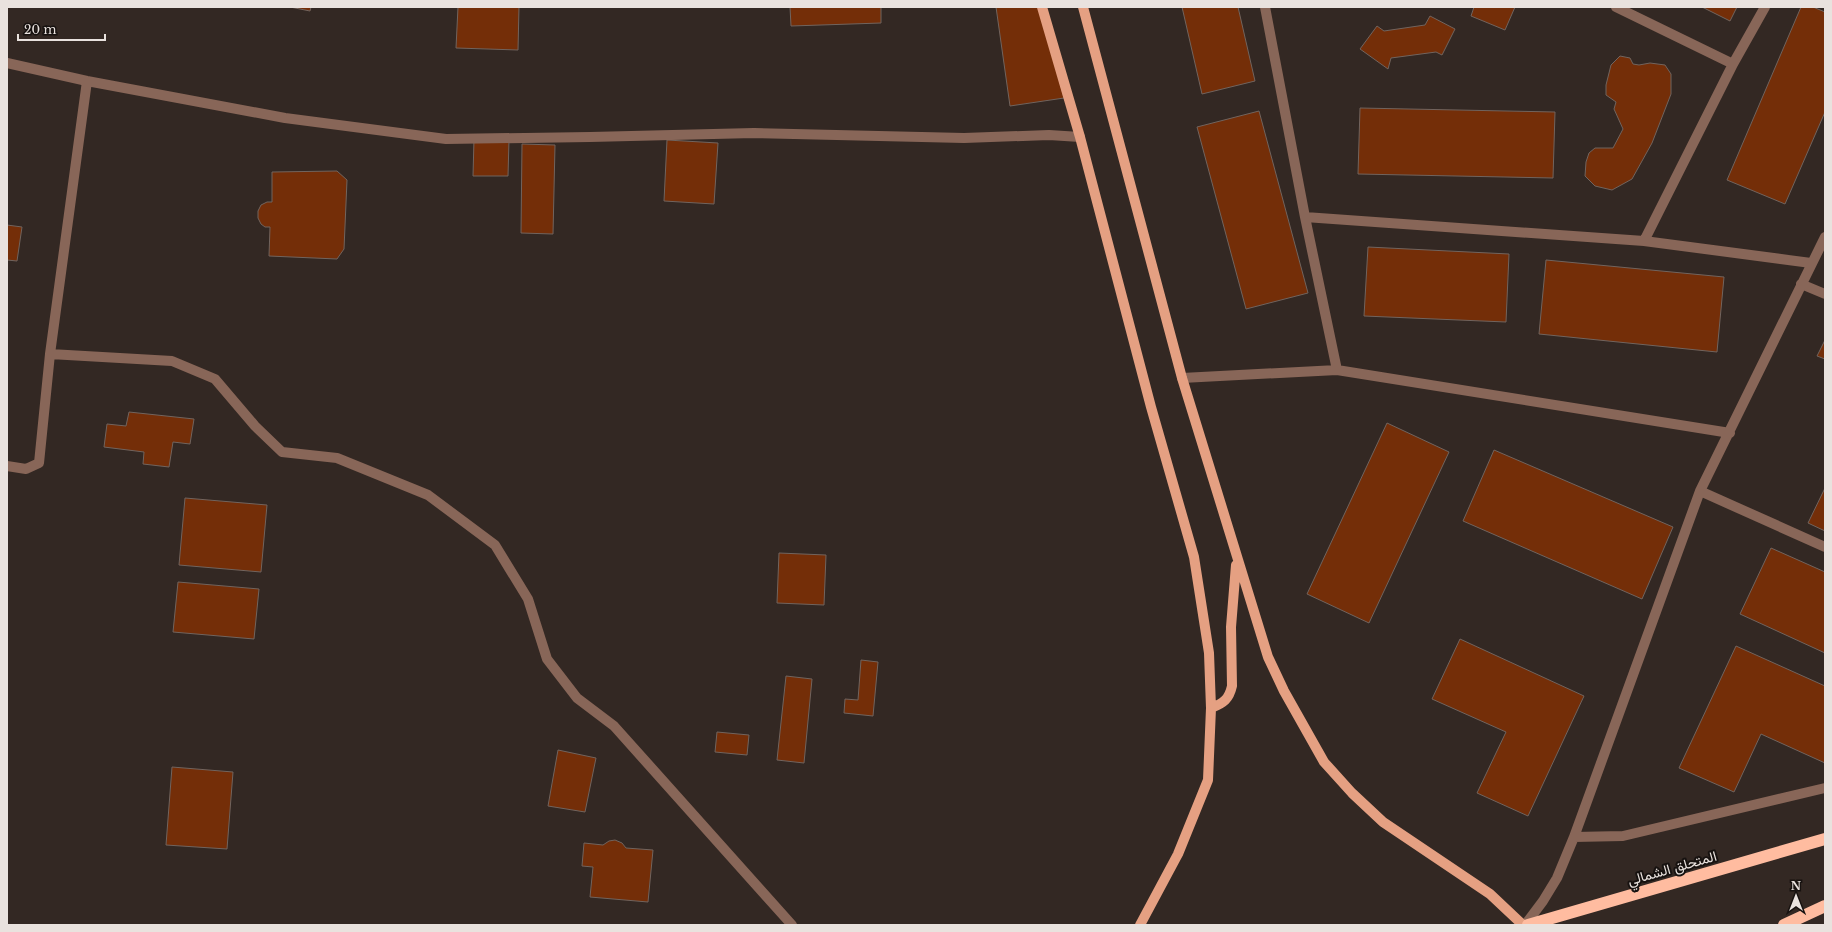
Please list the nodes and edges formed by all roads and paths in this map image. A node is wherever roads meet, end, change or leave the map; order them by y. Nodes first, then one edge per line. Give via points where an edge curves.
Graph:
1 (1042, 7) edge
2 (1083, 7) edge
3 (1265, 7) edge
4 (1616, 7) edge
5 (1764, 7) edge
6 (7, 63) edge
7 (1733, 64) junction
8 (87, 81) junction
9 (1080, 137) junction
10 (1305, 217) junction
11 (1825, 237) edge
12 (1644, 241) junction
13 (1811, 263) junction
14 (1801, 284) junction
15 (1825, 294) edge
16 (50, 354) junction
17 (1337, 370) junction
18 (1182, 378) junction
19 (1730, 433) junction
20 (7, 466) edge
21 (1700, 491) junction
22 (1825, 547) edge
23 (1237, 557) junction
24 (1211, 708) junction
25 (1825, 788) edge
26 (1574, 837) junction
27 (1825, 840) edge
28 (1825, 906) edge
29 (792, 925) edge
30 (1140, 925) edge
31 (1524, 925) edge
32 (1528, 925) edge
33 (1784, 925) edge

1 - 9 main road
2 - 18 main road
3 - 10 street
4 - 7 street
5 - 7 street
6 - 8 street
7 - 12 street
8 - 9 street via 285,118 446,139 754,132 964,138 1049,135
8 - 16 street
9 - 24 main road via 1151,407 1194,557 1209,653
10 - 12 street
10 - 17 street
11 - 13 street
12 - 13 street
13 - 14 street
14 - 15 street
14 - 19 street
16 - 20 street via 39,463 26,468
16 - 29 street via 172,361 215,379 255,426 282,452 337,458 428,495 495,545 528,599 547,659 577,698 614,726
17 - 18 street
17 - 19 street
18 - 23 main road
19 - 21 street
21 - 22 street
21 - 26 street
23 - 24 main road via 1231,627 1232,686 1225,702
23 - 31 main road via 1268,657 1324,762 1383,822 1490,894
24 - 30 main road via 1208,780 1178,854
25 - 26 street via 1622,836
26 - 31 street via 1557,878
27 - 32 highway, المتحلق الشمالي
28 - 33 highway

